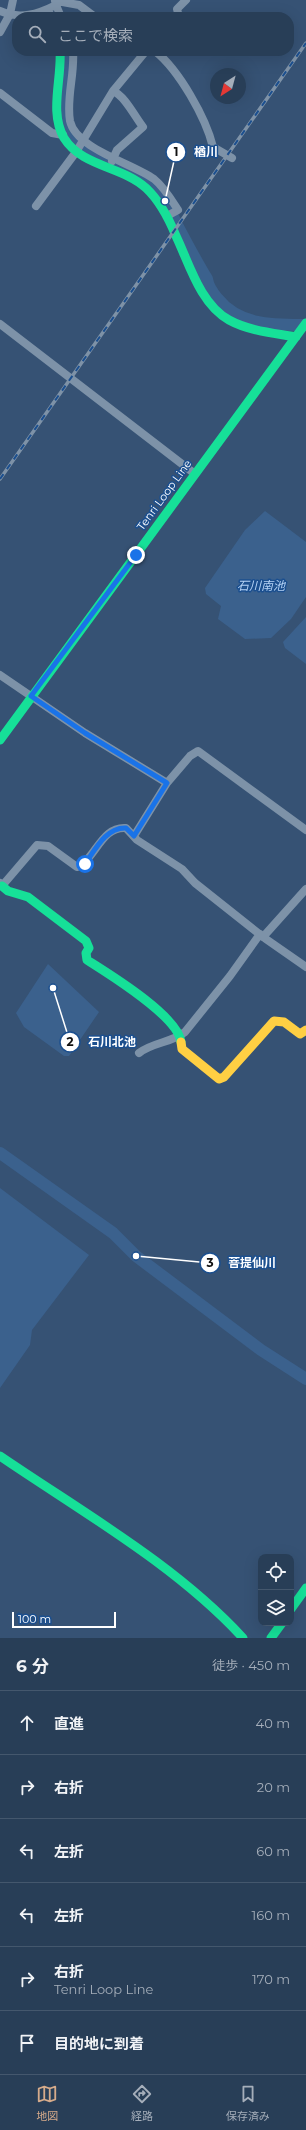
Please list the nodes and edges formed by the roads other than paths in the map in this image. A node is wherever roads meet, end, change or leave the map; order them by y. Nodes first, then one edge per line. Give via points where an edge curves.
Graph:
1 (13, 0) edge
2 (186, 0) edge
3 (81, 2) edge
4 (52, 7) edge
5 (0, 11) edge
6 (41, 12) edge
7 (90, 12) edge
8 (178, 12) edge
9 (10, 14) junction
10 (0, 32) edge
11 (60, 56) edge
12 (73, 56) edge
13 (142, 56) edge
14 (161, 56) edge
15 (113, 91) junction
16 (0, 93) edge
17 (63, 135) junction
18 (82, 141) junction
19 (76, 151) junction
20 (113, 157) junction
21 (232, 158) dead end
22 (109, 168) junction
23 (36, 206) dead end
24 (167, 216) junction
25 (306, 323) edge
26 (0, 324) edge
27 (297, 335) junction
28 (195, 474) junction
29 (0, 675) edge
30 (31, 696) junction
31 (0, 740) edge
32 (167, 783) junction
33 (306, 830) edge
34 (134, 836) junction
35 (1, 884) edge
36 (306, 889) edge
37 (262, 935) junction
38 (306, 967) edge
39 (306, 1030) edge
40 (180, 1035) junction
41 (139, 1053) dead end
42 (0, 1456) edge
43 (306, 1588) edge
44 (294, 1606) edge
45 (280, 1626) edge
46 (243, 1638) edge
47 (271, 1638) edge

1 - 9 street
2 - 8 street via 177,9
3 - 4 street
3 - 7 street
4 - 6 street
5 - 9 street
9 - 10 street
11 - 17 street via 57,107
12 - 18 street via 70,120 72,129
13 - 15 street
14 - 21 street via 182,82 209,131 213,147
15 - 18 street
15 - 20 street via 125,99 143,127 117,150
16 - 17 street via 52,133
17 - 19 street
18 - 19 street
18 - 20 street
19 - 22 street
19 - 23 street
20 - 22 street
20 - 24 street via 156,180 178,210
22 - 24 street via 135,180 153,195
24 - 27 street via 186,261 221,315 239,324
25 - 27 street, Tenri Loop Line
26 - 28 street
27 - 28 street, Tenri Loop Line
28 - 30 street, Tenri Loop Line
29 - 30 street
30 - 31 street, Tenri Loop Line
30 - 32 street via 85,733
32 - 33 street via 190,756 198,751
32 - 34 street
34 - 35 street via 126,828 113,830 85,864 76,867 48,846 38,845
34 - 37 street via 182,869 195,883
35 - 40 street via 8,891 28,897 86,941 89,948 86,953 87,960 144,1000
36 - 37 street
37 - 38 street
37 - 40 street
39 - 40 street via 300,1034 284,1022 274,1021 224,1077 218,1078 182,1049
40 - 41 street via 147,1047
42 - 46 street via 171,1572 218,1611
43 - 44 street
45 - 47 street

